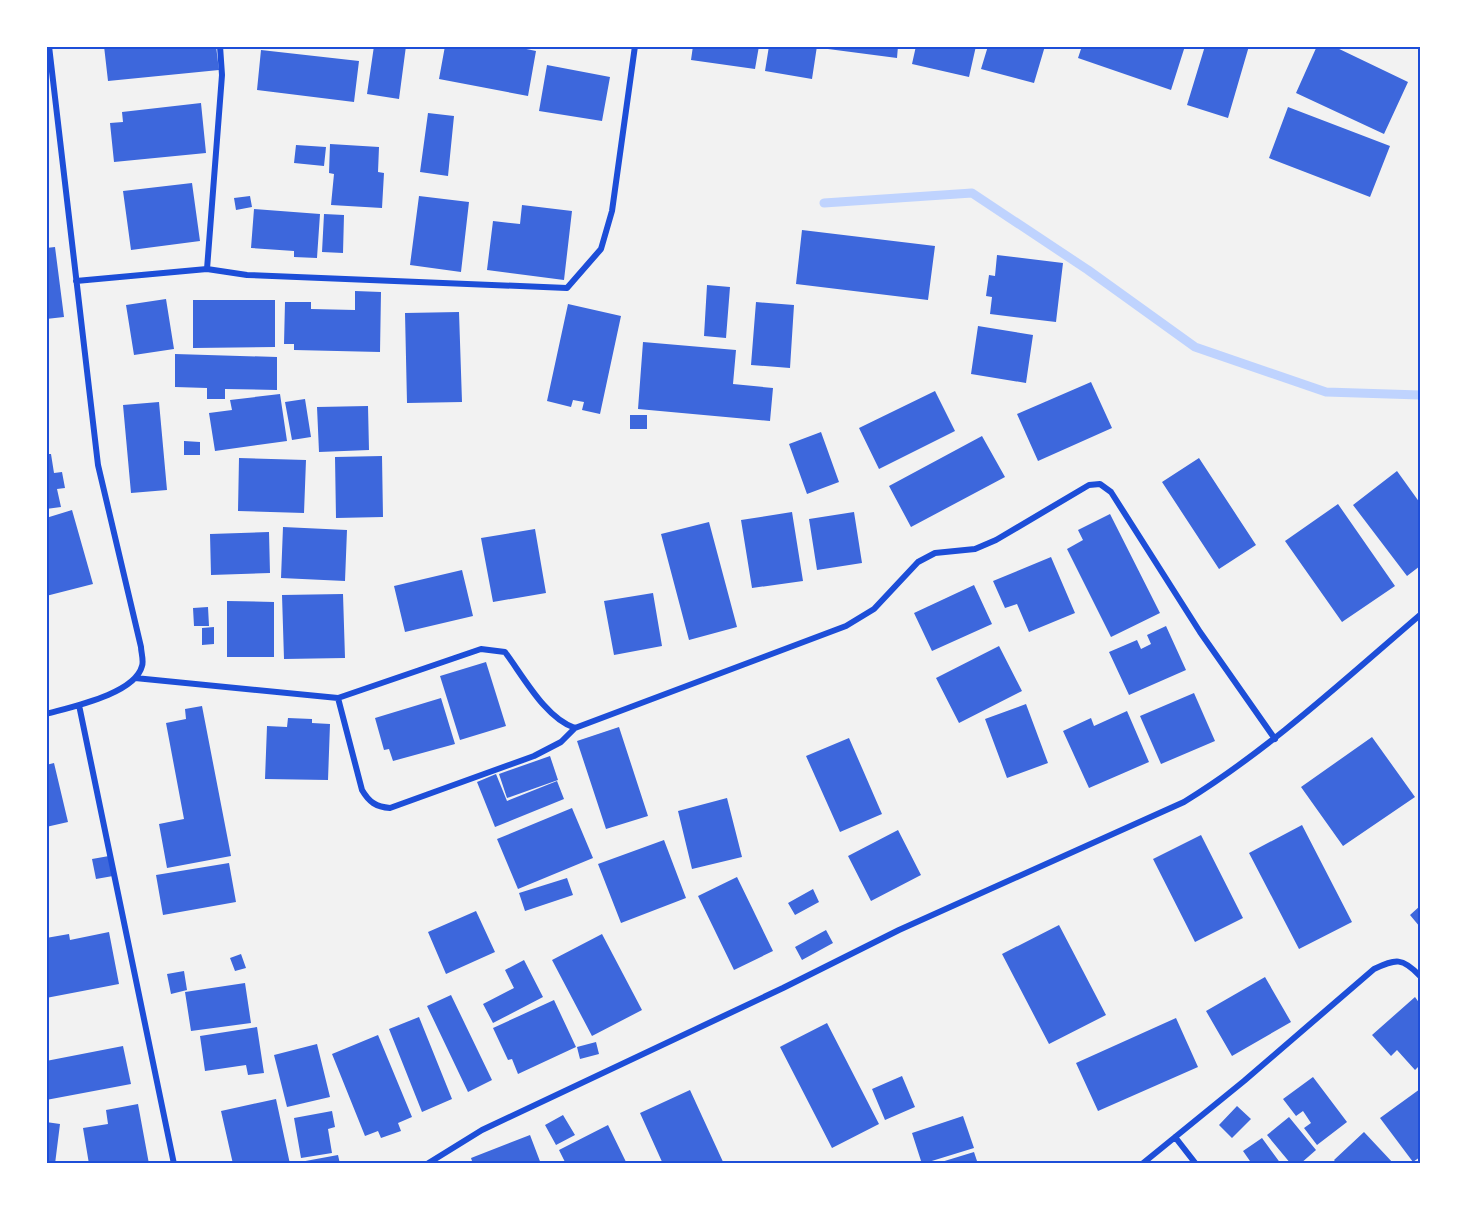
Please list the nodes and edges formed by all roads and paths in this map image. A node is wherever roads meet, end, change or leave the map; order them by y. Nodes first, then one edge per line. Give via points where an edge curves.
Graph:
1 (49, 46) edge
2 (220, 46) edge
3 (635, 46) edge
4 (207, 269) junction
5 (76, 281) junction
6 (1420, 615) edge
7 (135, 678) junction
8 (338, 698) junction
9 (79, 705) junction
10 (46, 714) edge
11 (575, 728) junction
12 (1275, 738) junction
13 (1420, 976) edge
14 (1175, 1137) junction
15 (174, 1164) edge
16 (427, 1164) edge
17 (1142, 1164) edge
18 (1196, 1164) edge

1 - 5 street
2 - 4 street via 222,75
3 - 4 street via 612,211 601,249 567,288 247,275
4 - 5 street
5 - 7 street via 98,465 141,647 142,666
6 - 12 street
7 - 8 street
7 - 9 street via 120,690
8 - 11 street via 481,649 505,652 551,713
8 - 11 street via 362,790 368,800 382,808 534,756 561,742
9 - 10 street
9 - 15 street
11 - 12 street via 846,626 874,609 918,562 935,553 975,549 1089,485 1100,484 1111,492 1200,632
12 - 16 street via 1184,802 899,930 482,1130
13 - 14 street via 1409,964 1394,960 1374,969
14 - 17 street
14 - 18 street

